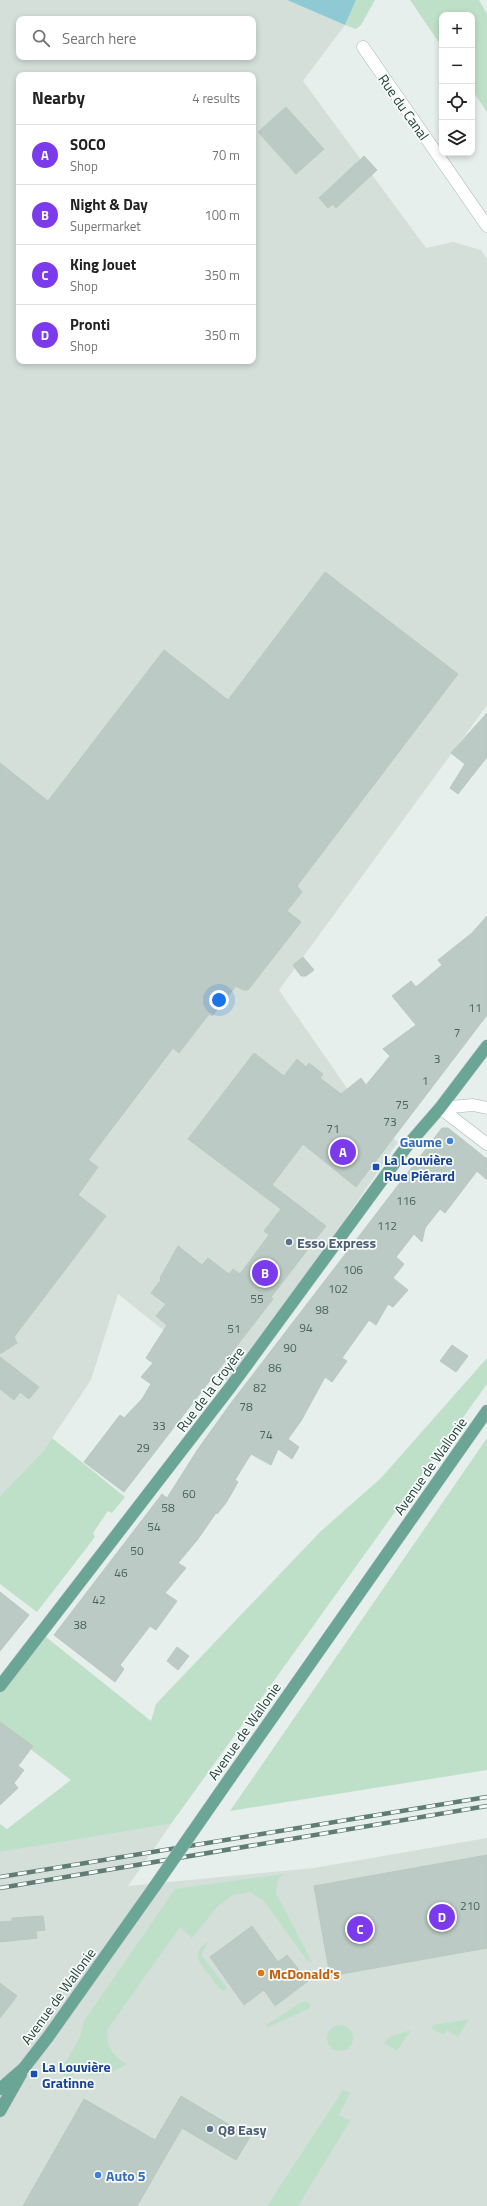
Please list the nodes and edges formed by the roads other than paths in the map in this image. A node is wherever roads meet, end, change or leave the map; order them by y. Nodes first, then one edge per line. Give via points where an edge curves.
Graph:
1 (363, 47) dead end
2 (487, 226) edge
3 (487, 1046) edge
4 (440, 1108) junction
5 (487, 1108) edge
6 (487, 1144) edge
7 (487, 1410) edge
8 (0, 1686) edge
9 (24, 2068) junction
10 (0, 2089) edge
11 (0, 2111) edge

1 - 2 street, Rue du Canal
3 - 4 main road, Rue de la Croyère
4 - 5 street via 473,1105
4 - 6 street
4 - 8 main road, Rue de la Croyère via 407,1146 232,1385
7 - 9 main road, Avenue de Wallonie, bridge via 155,1886
9 - 10 main road, Avenue de Wallonie
9 - 11 main road, Avenue de Wallonie

